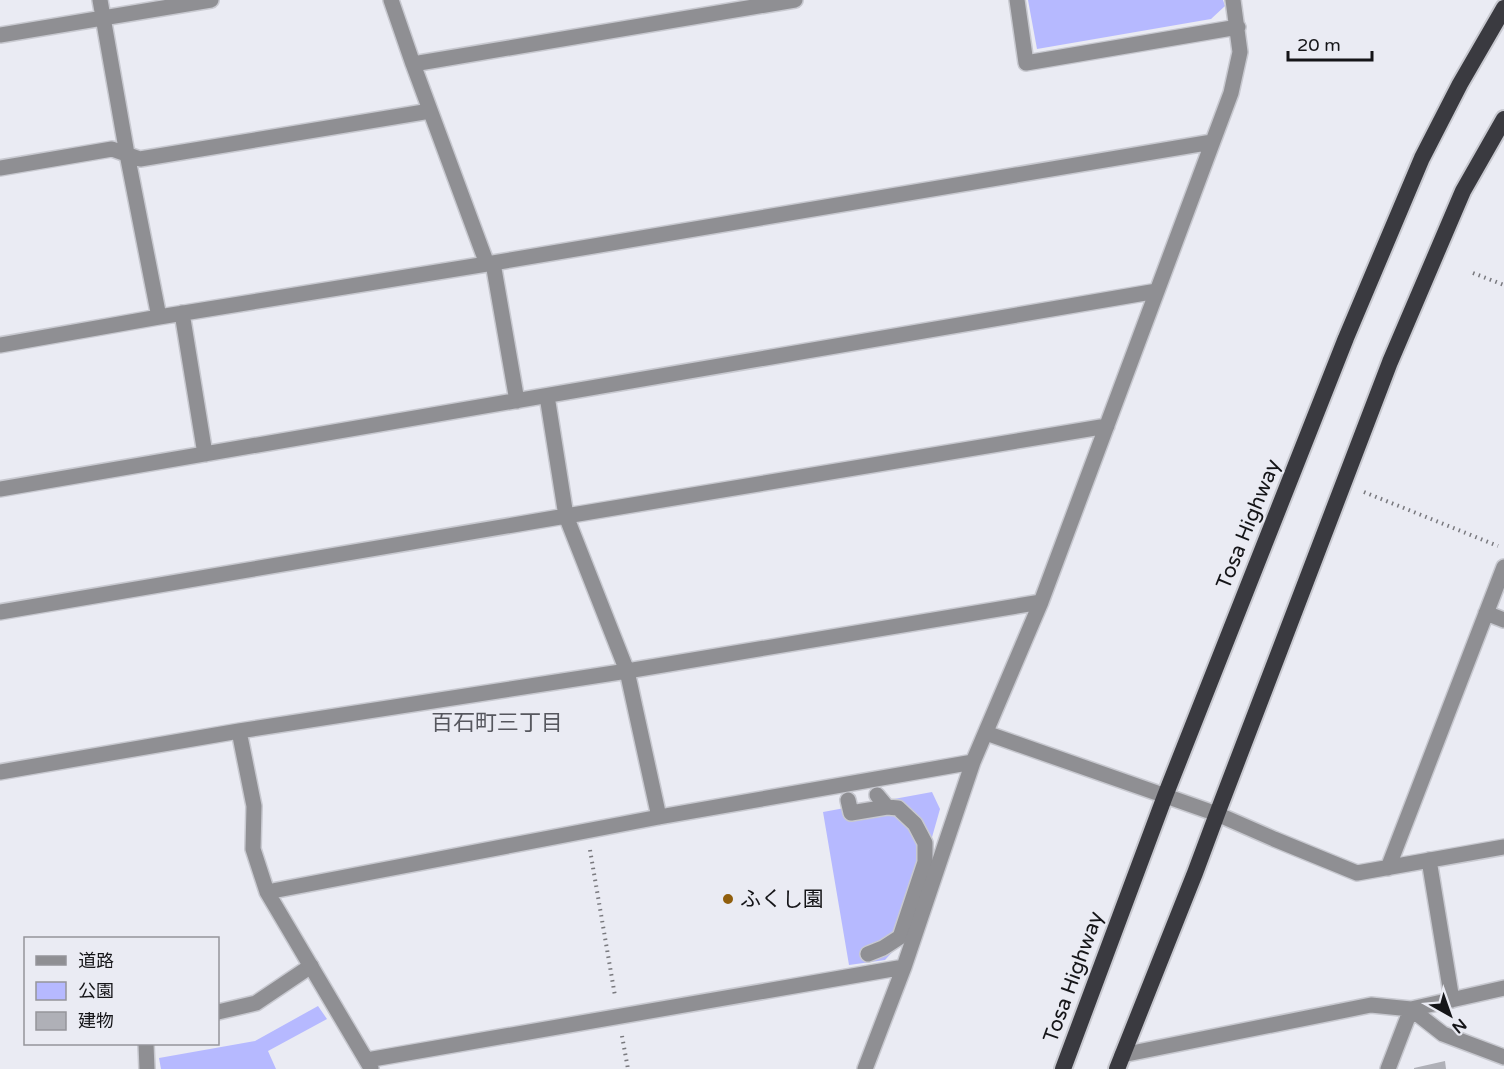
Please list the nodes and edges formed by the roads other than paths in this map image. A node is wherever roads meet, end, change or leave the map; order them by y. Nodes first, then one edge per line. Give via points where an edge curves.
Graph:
1 (100, 0) edge
2 (211, 0) edge
3 (391, 0) edge
4 (795, 0) edge
5 (1017, 0) edge
6 (1233, 0) edge
7 (753, 4) edge
8 (1504, 8) edge
9 (103, 18) junction
10 (1238, 27) junction
11 (0, 35) edge
12 (413, 64) junction
13 (430, 111) junction
14 (1504, 119) edge
15 (1212, 142) junction
16 (127, 154) junction
17 (0, 168) edge
18 (490, 264) junction
19 (1157, 291) junction
20 (182, 313) junction
21 (159, 317) junction
22 (0, 345) edge
23 (547, 396) junction
24 (517, 401) junction
25 (1107, 426) junction
26 (205, 454) junction
27 (0, 489) edge
28 (566, 516) junction
29 (1504, 567) edge
30 (1041, 602) junction
31 (0, 612) edge
32 (1486, 614) junction
33 (1504, 620) edge
34 (627, 671) junction
35 (239, 731) junction
36 (986, 733) junction
37 (973, 762) junction
38 (0, 772) edge
39 (1165, 796) junction
40 (848, 800) dead end
41 (1217, 814) junction
42 (659, 817) junction
43 (1504, 847) edge
44 (1429, 860) junction
45 (1388, 868) junction
46 (267, 892) junction
47 (868, 954) dead end
48 (311, 966) junction
49 (904, 967) junction
50 (1504, 988) edge
51 (1452, 1000) junction
52 (1411, 1009) junction
53 (219, 1012) edge
54 (146, 1045) edge
55 (1504, 1057) edge
56 (1119, 1062) edge
57 (369, 1064) edge
58 (147, 1069) edge
59 (865, 1069) edge
60 (1063, 1069) edge
61 (1388, 1069) edge

1 - 9 street
2 - 9 street
3 - 12 street
4 - 7 street
5 - 10 street via 1026,63
6 - 10 street
7 - 12 street
8 - 39 highway, Tosa Highway via 1422,158 1346,338
9 - 11 street
9 - 16 street
10 - 15 street via 1240,52 1231,93
12 - 13 street
13 - 16 street via 140,159
13 - 18 street
14 - 41 highway via 1463,191 1390,362
15 - 18 street
15 - 19 street
16 - 17 street via 112,149
16 - 21 street
18 - 20 street
18 - 24 street
19 - 23 street
19 - 25 street
20 - 21 street
20 - 26 street
21 - 22 street
23 - 24 street
23 - 28 street
24 - 26 street
25 - 28 street
25 - 30 street
26 - 27 street
28 - 31 street
28 - 34 street
29 - 32 street
30 - 34 street
30 - 36 street
32 - 33 street
32 - 45 street
34 - 35 street
34 - 42 street
35 - 38 street
35 - 46 street via 254,806 254,849
36 - 37 street
36 - 39 street
37 - 42 street
37 - 49 street
39 - 41 street
39 - 60 highway, Tosa Highway
40 - 47 street via 851,813 882,801 898,808 915,824 925,843 925,862 900,937
41 - 45 street via 1357,873
41 - 56 highway
42 - 46 street
43 - 44 street
44 - 45 street
44 - 51 street
46 - 48 street
48 - 53 street via 256,1003
48 - 57 street
49 - 57 street
49 - 59 street
50 - 51 street
51 - 52 street
52 - 55 street via 1443,1034
52 - 56 street via 1371,1005
52 - 61 street
54 - 58 street

